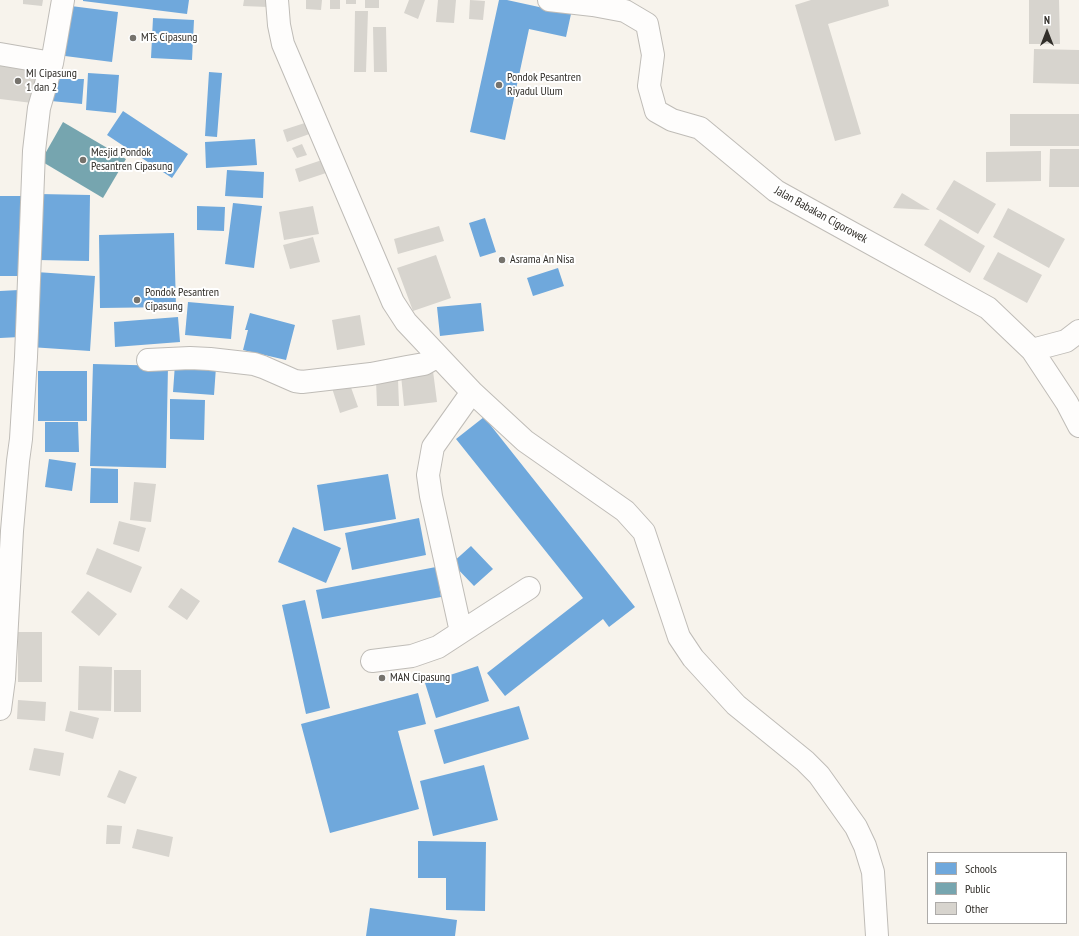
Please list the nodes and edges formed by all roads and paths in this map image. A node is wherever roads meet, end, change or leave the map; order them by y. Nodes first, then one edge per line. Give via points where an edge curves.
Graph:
1 (63, 0) edge
2 (277, 0) edge
3 (549, 0) edge
4 (0, 54) edge
5 (52, 63) junction
6 (1079, 330) edge
7 (1032, 350) junction
8 (438, 356) junction
9 (148, 360) dead end
10 (472, 392) junction
11 (1079, 426) edge
12 (9, 460) edge
13 (6, 530) edge
14 (529, 588) dead end
15 (461, 632) junction
16 (372, 661) dead end
17 (0, 709) edge
18 (877, 936) edge

1 - 5 street
2 - 8 street via 283,44 393,302 406,322
3 - 7 street, Jalan Babakan Cigorowek via 626,11 647,24 653,56 650,86 656,111 672,120 700,128 776,192 988,308
4 - 5 street
5 - 12 street via 39,108 34,151 26,357 20,439
6 - 7 street via 1066,341
7 - 11 street, Jalan Babakan Cigorowek
8 - 9 street via 424,364 371,374 302,382 254,364 190,358
8 - 10 street
10 - 15 street via 433,447 428,474
10 - 18 street via 525,441 625,511 644,532 679,637 693,658 736,705 805,761 832,792 856,827 873,872
12 - 13 street
13 - 17 street via 4,679
14 - 15 street
15 - 16 street via 438,647 412,656

